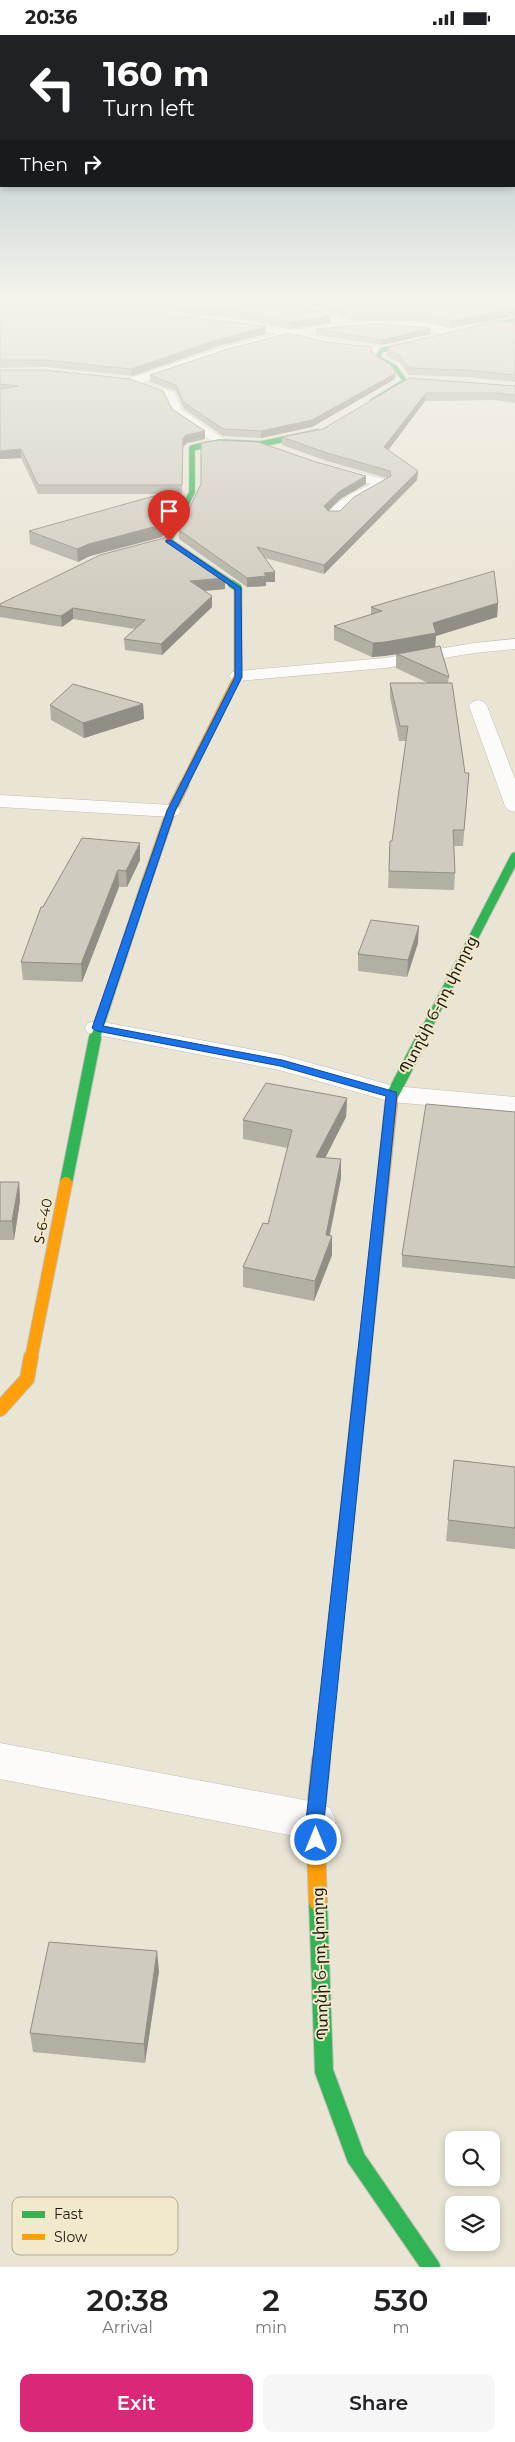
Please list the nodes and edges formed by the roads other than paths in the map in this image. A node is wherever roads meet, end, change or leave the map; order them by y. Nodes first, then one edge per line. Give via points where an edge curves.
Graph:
1 (173, 402) edge
2 (372, 402) edge
3 (359, 409) edge
4 (326, 427) edge
5 (219, 442) junction
6 (262, 444) junction
7 (287, 453) edge
8 (321, 466) edge
9 (333, 515) edge
10 (169, 541) junction
11 (150, 546) edge
12 (515, 644) edge
13 (238, 677) junction
14 (478, 706) dead end
15 (0, 801) edge
16 (515, 806) edge
17 (171, 811) junction
18 (515, 857) edge
19 (97, 1028) junction
20 (392, 1094) junction
21 (515, 1105) edge
22 (0, 1409) edge
23 (0, 1761) edge
24 (315, 1821) junction
25 (430, 2267) edge

1 - 5 street via 177,412
2 - 3 street
4 - 6 street via 317,432
5 - 6 street
5 - 10 street via 192,448 192,492
6 - 7 street
8 - 9 street via 383,483 348,501
10 - 11 street
10 - 13 street, Տ-6-40 via 238,588
12 - 13 street via 385,663
13 - 17 street, Տ-6-40
14 - 16 street
15 - 17 street
17 - 19 street, Տ-6-40
18 - 20 street, Պտղնի 6-րդ փողոց
19 - 20 street via 282,1063
19 - 22 street, Տ-6-40 / Տ-6-40 via 27,1379
20 - 21 street
20 - 24 street, Պտղնի 6-րդ փողոց
23 - 24 street
24 - 25 street, Պտղնի 6-րդ փողոց via 324,2071 356,2158

